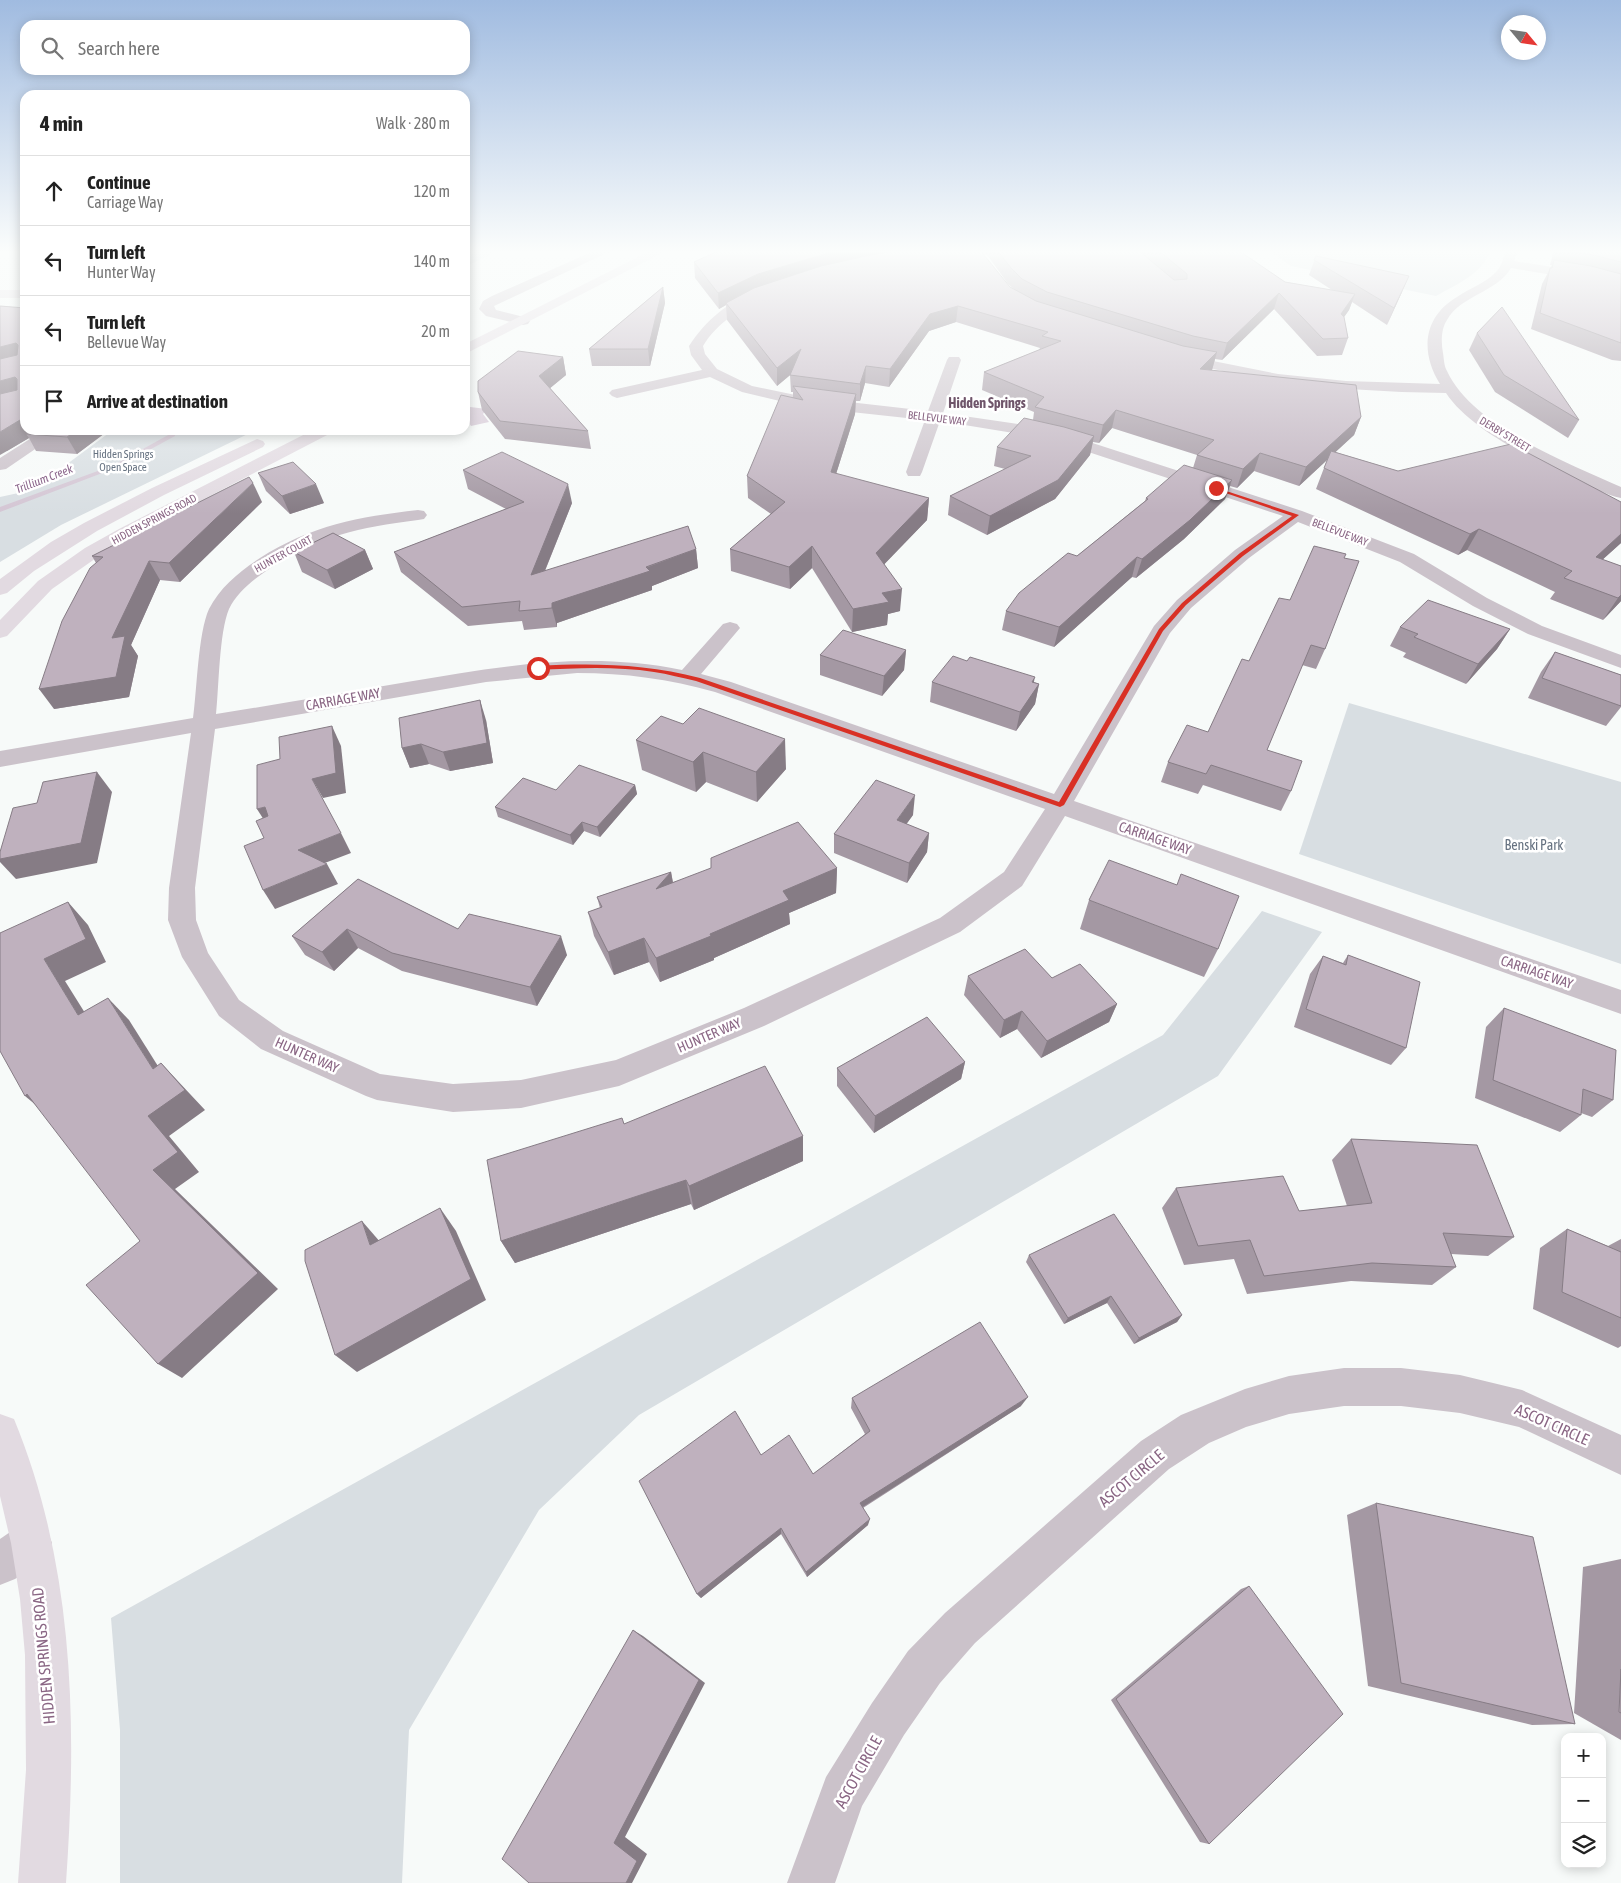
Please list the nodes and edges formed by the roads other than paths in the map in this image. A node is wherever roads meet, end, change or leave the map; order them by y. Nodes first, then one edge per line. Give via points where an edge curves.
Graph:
1 (489, 338) edge
2 (701, 338) edge
3 (1435, 338) edge
4 (470, 348) edge
5 (1166, 353) edge
6 (954, 360) dead end
7 (712, 372) junction
8 (1449, 389) junction
9 (617, 393) dead end
10 (935, 416) junction
11 (47, 435) edge
12 (315, 435) edge
13 (270, 438) dead end
14 (0, 465) edge
15 (914, 472) dead end
16 (1621, 493) edge
17 (418, 515) dead end
18 (1296, 515) junction
19 (0, 589) edge
20 (730, 628) dead end
21 (0, 632) edge
22 (1621, 662) edge
23 (688, 676) junction
24 (204, 723) junction
25 (0, 759) edge
26 (1060, 805) junction
27 (1621, 1002) edge
28 (0, 1433) edge
29 (1621, 1455) edge
30 (16, 1554) edge
31 (42, 1883) edge
32 (811, 1883) edge

1 - 4 main road
2 - 7 street, BELLEVUE WAY via 696,346 698,356
3 - 8 street, DERBY STREET via 1434,356
5 - 8 street via 1222,368 1308,383
6 - 10 street
7 - 9 street
7 - 10 street, BELLEVUE WAY via 747,389 788,399
8 - 16 street, DERBY STREET via 1494,430
10 - 15 street
10 - 18 street, BELLEVUE WAY via 1065,439
11 - 14 street
12 - 21 main road, HIDDEN SPRINGS ROAD via 92,552 45,585
13 - 19 main road, HIDDEN SPRINGS ROAD via 76,535
17 - 24 street, HUNTER COURT via 363,522 317,535 270,559 235,586 219,610 214,625
18 - 22 street, BELLEVUE WAY via 1407,558 1480,602 1535,630
18 - 26 street, HUNTER WAY via 1242,554 1184,604 1161,630
20 - 23 street
23 - 24 street, CARRIAGE WAY via 612,666 538,668
23 - 26 street, CARRIAGE WAY
24 - 25 street, CARRIAGE WAY
24 - 26 street, HUNTER WAY via 182,888 182,920 196,957 229,1008 272,1040 377,1087 453,1098 521,1094 619,1073 754,1017 890,955 950,925 1013,879
26 - 27 street, CARRIAGE WAY
28 - 30 main road, HIDDEN SPRINGS ROAD via 22,1499
29 - 32 street, ASCOT CIRCLE via 1522,1409 1460,1394 1401,1387 1344,1387 1289,1395 1244,1408 1195,1430 1156,1455 960,1628 931,1659 888,1719 843,1794
30 - 31 main road, HIDDEN SPRINGS ROAD via 43,1620 49,1689 48,1804

